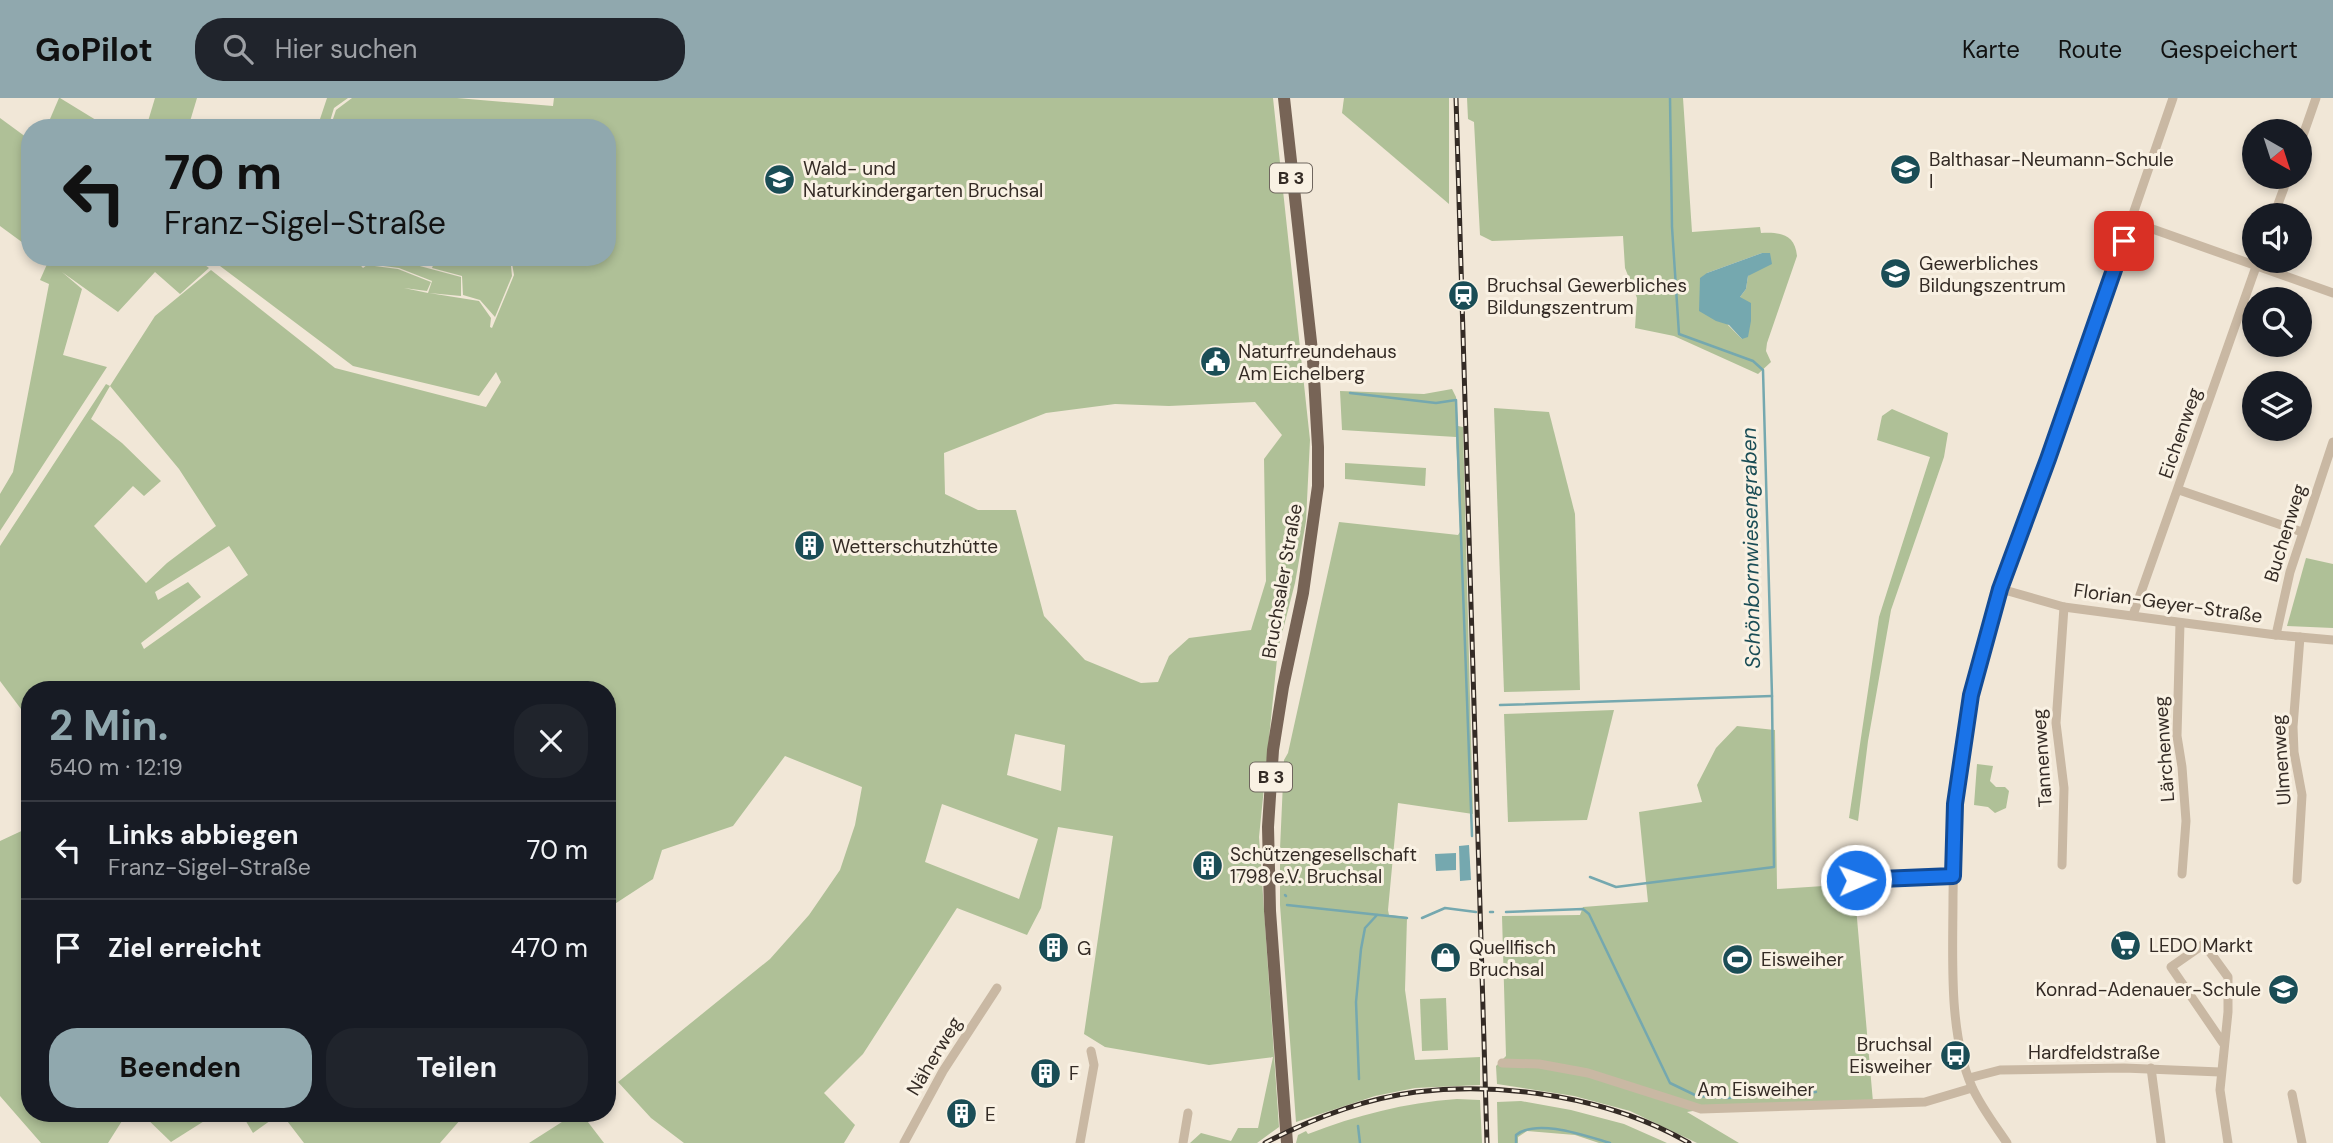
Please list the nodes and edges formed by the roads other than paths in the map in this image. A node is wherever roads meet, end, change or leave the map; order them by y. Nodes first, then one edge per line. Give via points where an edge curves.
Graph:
1 (1284, 98) edge
2 (2173, 98) edge
3 (2316, 98) edge
4 (2309, 119) edge
5 (2130, 221) junction
6 (2242, 258) edge
7 (2254, 273) edge
8 (2282, 273) edge
9 (2333, 293) edge
10 (2333, 442) edge
11 (2179, 490) junction
12 (2302, 532) junction
13 (2000, 589) junction
14 (2064, 607) junction
15 (2133, 615) junction
16 (2180, 622) junction
17 (2276, 635) junction
18 (2300, 637) junction
19 (2333, 640) edge
20 (2062, 865) dead end
21 (2182, 874) dead end
22 (1953, 876) junction
23 (1856, 880) dead end
24 (2297, 880) dead end
25 (997, 988) dead end
26 (2223, 1043) junction
27 (1091, 1051) dead end
28 (1502, 1063) dead end
29 (2151, 1068) junction
30 (2220, 1072) junction
31 (1969, 1078) junction
32 (1972, 1088) junction
33 (2292, 1094) dead end
34 (1188, 1113) dead end
35 (904, 1143) edge
36 (1080, 1143) edge
37 (1183, 1143) edge
38 (1287, 1143) edge
39 (2007, 1143) edge
40 (2161, 1143) edge
41 (2228, 1143) edge
42 (2302, 1143) edge

1 - 38 main road, Bruchsaler Straße / B 3 via 1318,447 1318,486 1273,750 1268,827
2 - 5 street
3 - 4 street
5 - 6 street
5 - 13 street
7 - 11 street, Eichenweg
8 - 9 street
10 - 12 street, Buchenweg
11 - 12 street
11 - 15 street, Eichenweg
12 - 17 street, Buchenweg
13 - 14 street, Florian-Geyer-Straße
13 - 22 street via 1964,726
14 - 15 street, Florian-Geyer-Straße
14 - 20 street, Tannenweg via 2056,723 2064,788
15 - 16 street, Florian-Geyer-Straße
16 - 17 street, Florian-Geyer-Straße
16 - 21 street, Lärchenweg via 2177,736 2186,821
17 - 18 street, Florian-Geyer-Straße
18 - 19 street, Florian-Geyer-Straße
18 - 24 street, Ulmenweg via 2293,727 2302,795
22 - 23 street
22 - 31 street via 1956,1022
25 - 35 street, Näherweg via 943,1071
26 - 26 street via 2228,977 2204,944 2171,967
26 - 30 street
27 - 36 street via 1094,1065
28 - 32 street, Am Eisweiher via 1588,1073 1701,1109 1926,1102
29 - 30 street, Hardfeldstraße
29 - 31 street, Hardfeldstraße via 2000,1070
29 - 40 street
30 - 41 street
31 - 32 street
32 - 39 street
33 - 42 street
34 - 37 street

